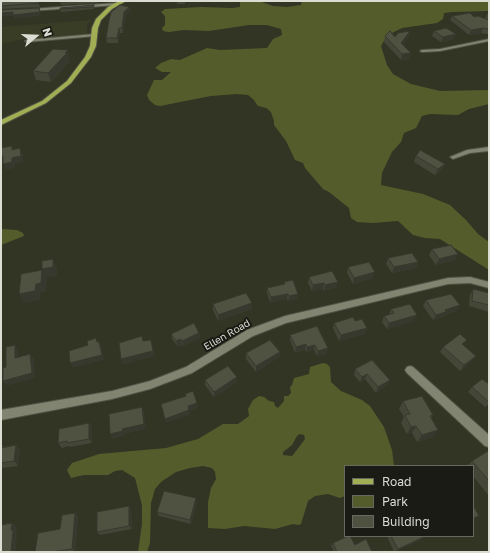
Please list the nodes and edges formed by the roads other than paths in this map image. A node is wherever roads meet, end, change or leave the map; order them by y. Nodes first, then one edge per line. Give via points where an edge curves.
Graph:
1 (120, 2) edge
2 (24, 10) edge
3 (94, 34) junction
4 (27, 40) dead end
5 (489, 40) edge
6 (422, 51) dead end
7 (1, 123) edge
8 (489, 149) edge
9 (453, 157) dead end
10 (489, 284) edge
11 (410, 370) dead end
12 (1, 416) edge
13 (489, 442) edge

1 - 2 street
1 - 3 main road via 101,16
3 - 4 street
3 - 7 main road via 93,46 87,60 64,87 37,106
5 - 6 street via 442,50
8 - 9 street
10 - 12 street, Ellen Road via 470,280 448,281 285,320 259,329 189,370 156,384
11 - 13 street

